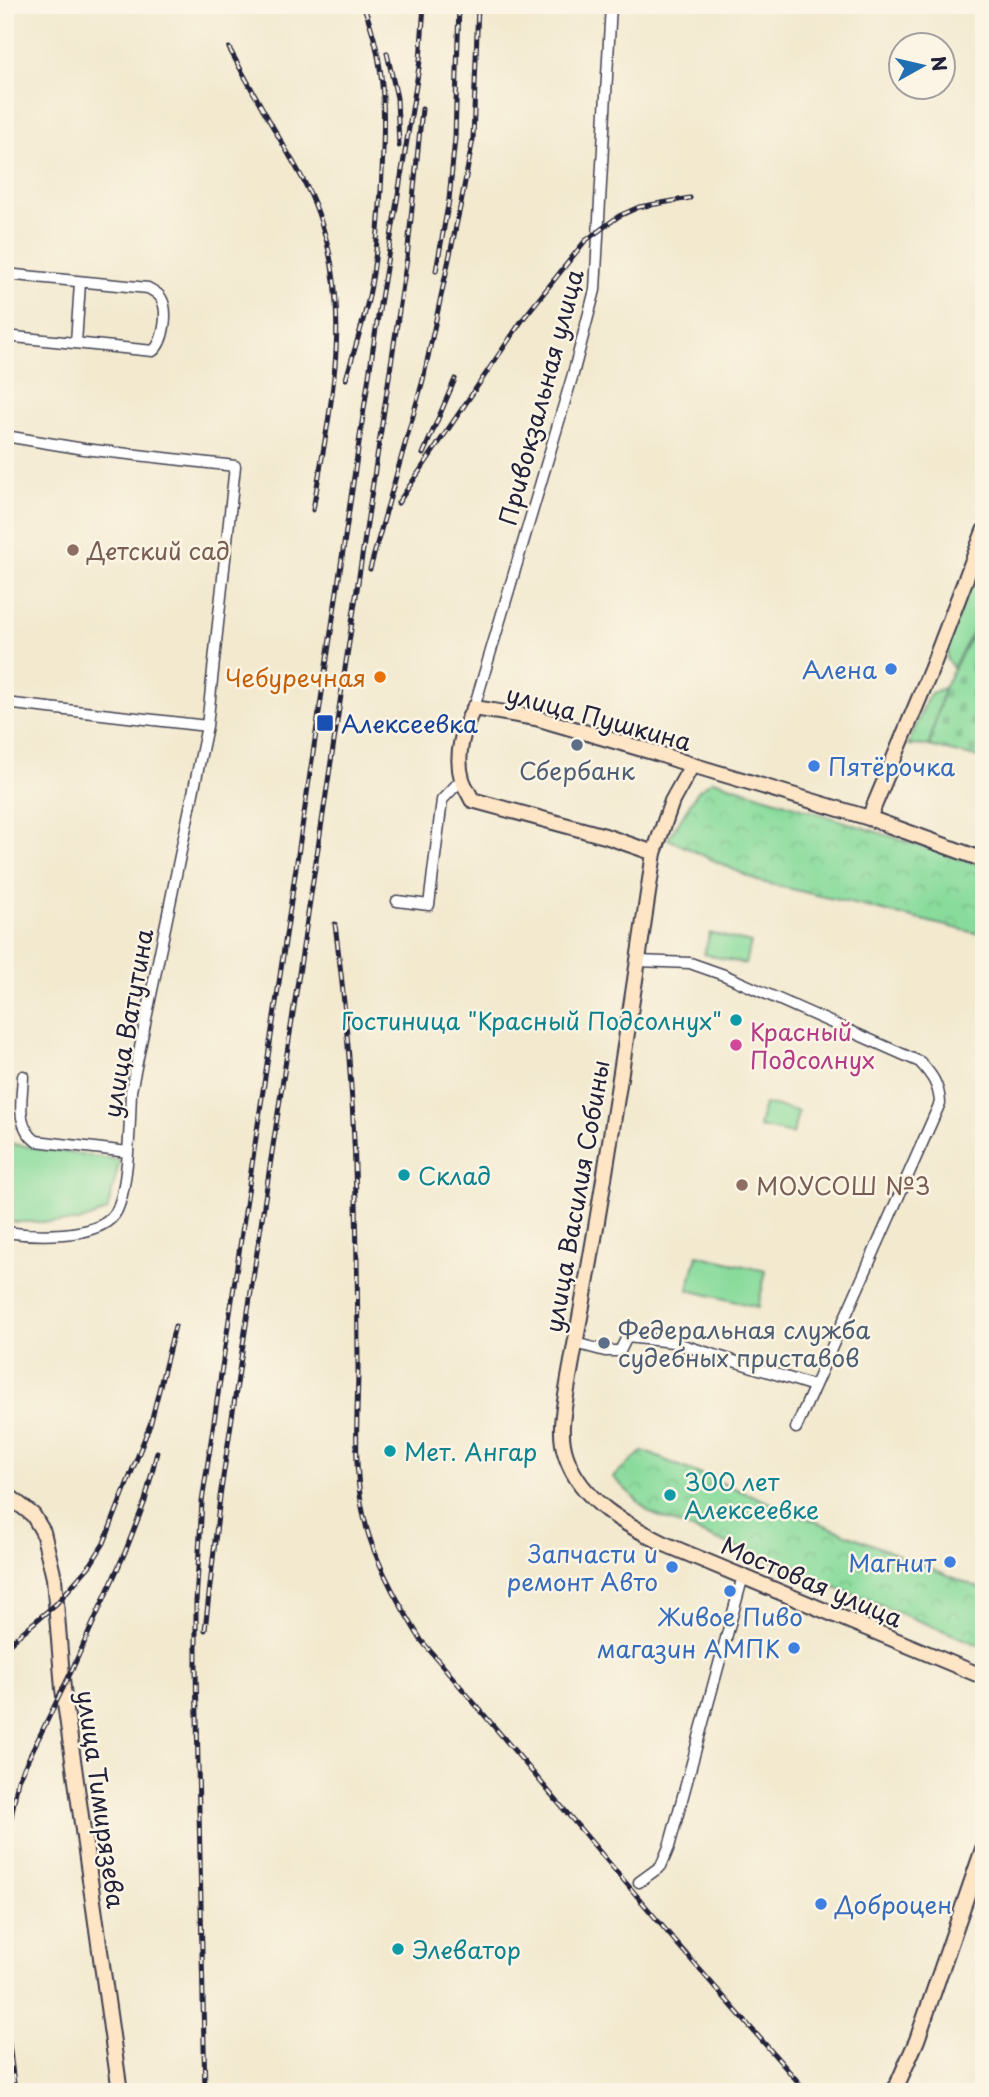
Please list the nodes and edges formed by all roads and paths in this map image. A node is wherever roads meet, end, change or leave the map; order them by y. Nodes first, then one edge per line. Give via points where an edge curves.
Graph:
1 (611, 5) edge
2 (5, 274) edge
3 (80, 283) junction
4 (5, 336) edge
5 (76, 344) junction
6 (5, 436) edge
7 (984, 531) edge
8 (5, 704) edge
9 (474, 708) junction
10 (207, 726) junction
11 (692, 765) junction
12 (461, 779) junction
13 (869, 818) junction
14 (654, 853) junction
15 (984, 860) edge
16 (397, 901) dead end
17 (638, 961) junction
18 (23, 1076) dead end
19 (128, 1152) junction
20 (5, 1232) edge
21 (575, 1343) junction
22 (814, 1386) junction
23 (796, 1427) dead end
24 (5, 1493) edge
25 (625, 1524) joint
26 (743, 1576) junction
27 (984, 1677) edge
28 (984, 1846) edge
29 (639, 1882) dead end
30 (894, 2089) edge
31 (120, 2092) edge

1 - 9 street, Привокзальная улица via 595,290
2 - 3 street
3 - 5 street
3 - 5 street via 148,288 160,295 163,341 153,351
4 - 5 street
6 - 10 street, улица Ватутина via 235,466
7 - 13 street
8 - 10 street
9 - 11 street, улица Пушкина via 536,718
9 - 12 street, улица Пушкина via 460,749
10 - 19 street, улица Ватутина via 131,1091
11 - 13 street, улица Пушкина
11 - 14 street, улица Василия Собины via 671,801
12 - 14 street via 472,800
12 - 16 street via 442,800 429,905
13 - 15 street, улица Пушкина
14 - 17 street, улица Василия Собины
17 - 21 street, улица Василия Собины
17 - 22 street via 690,963 724,975 920,1062 939,1088 940,1103
18 - 19 street via 22,1121 36,1141
19 - 20 street, улица Ватутина via 113,1217 83,1233
21 - 22 street via 620,1351 627,1336 673,1342
21 - 25 street, улица Василия Собины via 561,1431 565,1453 570,1468 595,1501
22 - 23 street
24 - 31 street, улица Тимирязева via 33,1515 43,1532 54,1578 63,1689
25 - 26 street, Мостовая улица
26 - 27 street, Мостовая улица
26 - 29 street via 669,1847 661,1866
28 - 30 street via 917,2040

